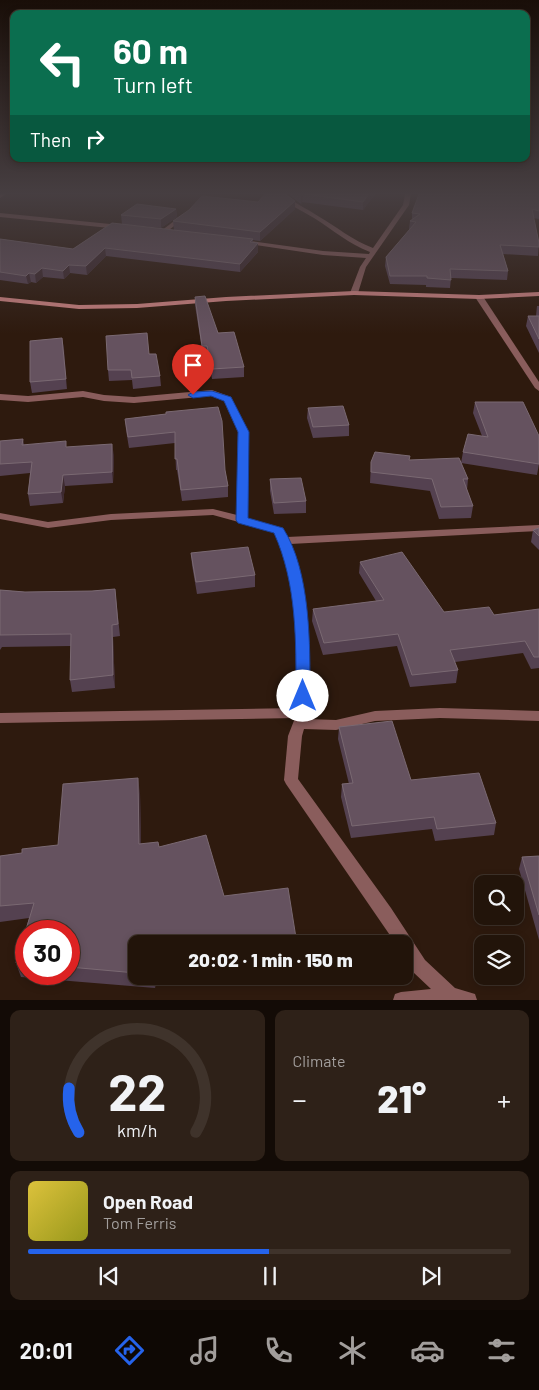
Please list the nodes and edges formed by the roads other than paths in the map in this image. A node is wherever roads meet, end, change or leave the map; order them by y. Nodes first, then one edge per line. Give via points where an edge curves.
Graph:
1 (351, 241) edge
2 (382, 241) edge
3 (238, 242) edge
4 (374, 253) junction
5 (354, 293) junction
6 (539, 294) edge
7 (479, 297) junction
8 (0, 299) edge
9 (539, 388) edge
10 (0, 397) edge
11 (0, 516) edge
12 (242, 520) junction
13 (539, 528) edge
14 (284, 542) junction
15 (539, 716) edge
16 (0, 718) edge
17 (301, 718) junction
18 (450, 995) junction
19 (401, 1000) edge
20 (469, 1000) edge

1 - 4 street
2 - 4 street
3 - 4 street via 323,252
4 - 5 street via 363,267
5 - 7 street
5 - 8 street via 79,307
6 - 7 street
7 - 9 street
10 - 12 street via 28,399 83,394 134,400 212,394 228,399 243,432
11 - 12 street via 48,525 111,517 213,512
12 - 14 street via 279,530
13 - 14 street
14 - 17 street via 298,593 303,646
15 - 17 street via 375,716 336,725
16 - 17 street
17 - 18 street via 295,736 291,780 419,966
18 - 19 street
18 - 20 street

